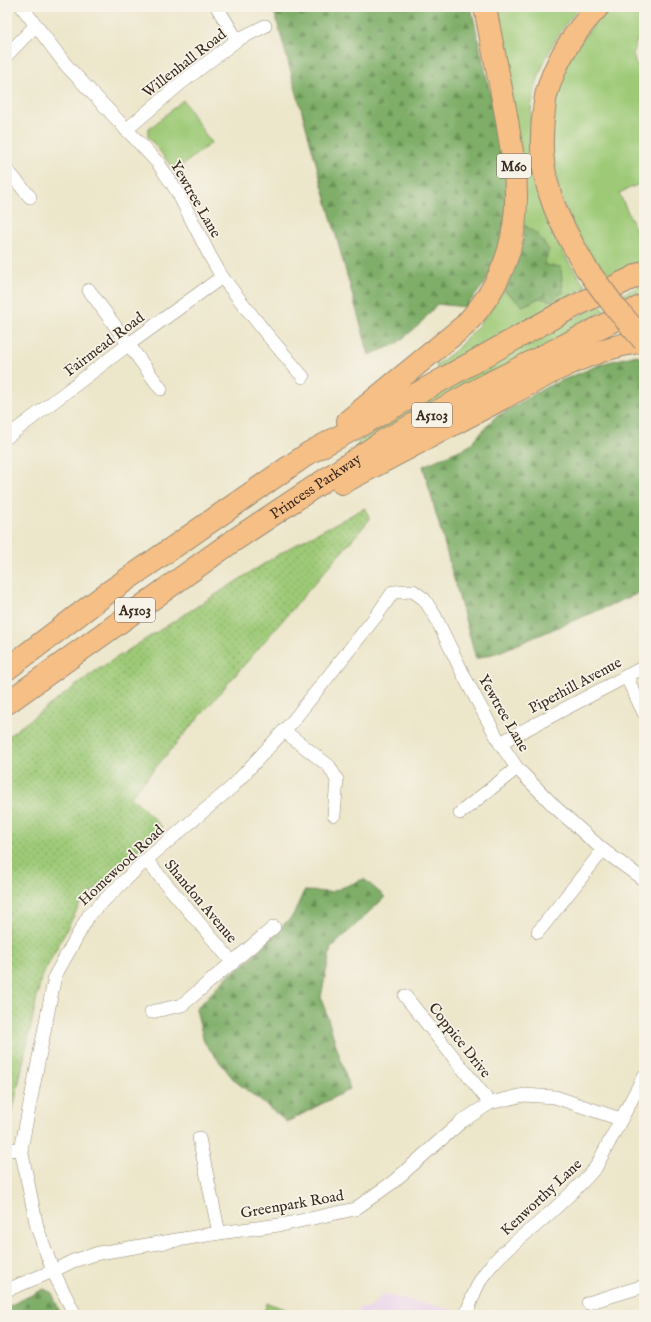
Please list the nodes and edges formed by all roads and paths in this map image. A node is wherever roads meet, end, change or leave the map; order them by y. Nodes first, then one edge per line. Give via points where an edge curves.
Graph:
1 (217, 7) edge
2 (598, 7) edge
3 (25, 8) edge
4 (485, 8) edge
5 (36, 25) junction
6 (265, 26) dead end
7 (237, 40) junction
8 (7, 55) edge
9 (126, 130) junction
10 (7, 170) edge
11 (30, 197) dead end
12 (644, 272) edge
13 (222, 277) junction
14 (90, 290) dead end
15 (644, 304) edge
16 (644, 341) edge
17 (129, 344) junction
18 (303, 377) dead end
19 (161, 389) dead end
20 (7, 437) edge
21 (308, 453) junction
22 (230, 543) junction
23 (377, 615) joint
24 (30, 652) junction
25 (7, 665) edge
26 (644, 667) edge
27 (7, 669) edge
28 (626, 676) junction
29 (40, 679) junction
30 (7, 703) edge
31 (7, 711) edge
32 (644, 713) edge
33 (284, 731) junction
34 (500, 743) junction
35 (517, 768) junction
36 (460, 813) dead end
37 (334, 815) dead end
38 (603, 850) junction
39 (146, 860) junction
40 (644, 880) edge
41 (274, 927) dead end
42 (538, 932) dead end
43 (233, 963) junction
44 (405, 996) dead end
45 (151, 1012) dead end
46 (643, 1082) edge
47 (490, 1103) junction
48 (620, 1119) junction
49 (198, 1138) dead end
50 (21, 1149) junction
51 (7, 1150) edge
52 (219, 1233) junction
53 (53, 1271) junction
54 (644, 1286) edge
55 (7, 1290) edge
56 (588, 1303) dead end
57 (74, 1315) edge
58 (466, 1315) edge

1 - 7 street
2 - 16 highway, M60, bridge via 574,34 546,93 541,149 551,198 565,232 586,268
3 - 5 street, Yewtree Lane
4 - 21 highway, M60 via 514,165 516,213 506,261 492,290 474,315 453,336
5 - 8 street
5 - 9 street, Yewtree Lane via 66,65
6 - 7 street, Willenhall Road
7 - 9 street, Willenhall Road
9 - 13 street, Yewtree Lane via 158,163 177,191
10 - 11 street
12 - 21 highway, Princess Parkway / A5103 via 563,312
13 - 17 street, Fairmead Road
13 - 18 street, Yewtree Lane
14 - 17 street
15 - 22 highway, Princess Parkway / A5103 via 385,440
16 - 22 highway via 602,350 554,370
17 - 19 street
17 - 20 street, Fairmead Road
21 - 24 highway, Princess Parkway / A5103 via 106,594
22 - 29 highway, Princess Parkway / A5103
23 - 33 street, Homewood Road
23 - 34 street, Yewtree Lane via 393,592 413,591 424,599
24 - 25 highway
24 - 27 highway, Princess Parkway / A5103
26 - 28 street, Piperhill Avenue
28 - 32 street
28 - 34 street, Piperhill Avenue
29 - 30 highway, Princess Parkway / A5103
29 - 31 highway
33 - 37 street via 329,766 337,780
33 - 39 street, Homewood Road via 232,787
34 - 35 street, Yewtree Lane
35 - 36 street
35 - 38 street, Yewtree Lane via 555,807
38 - 40 street, Yewtree Lane
38 - 42 street
39 - 43 street, Shandon Avenue
39 - 50 street, Homewood Road via 89,915 55,976
41 - 43 street, Shandon Avenue
43 - 45 street, Shandon Avenue via 182,1005
44 - 47 street, Coppice Drive
46 - 48 street, Kenworthy Lane
47 - 48 street, Greenpark Road via 524,1095 555,1097
47 - 52 street, Greenpark Road via 461,1122 393,1182 355,1209 286,1224
48 - 58 street, Kenworthy Lane via 596,1167 561,1203 496,1260 475,1290
49 - 52 street
50 - 51 street
50 - 53 street, Homewood Road via 36,1227
52 - 53 street, Greenpark Road via 100,1253 73,1261
53 - 55 street, Greenpark Road
53 - 57 street, Homewood Road
54 - 56 street

